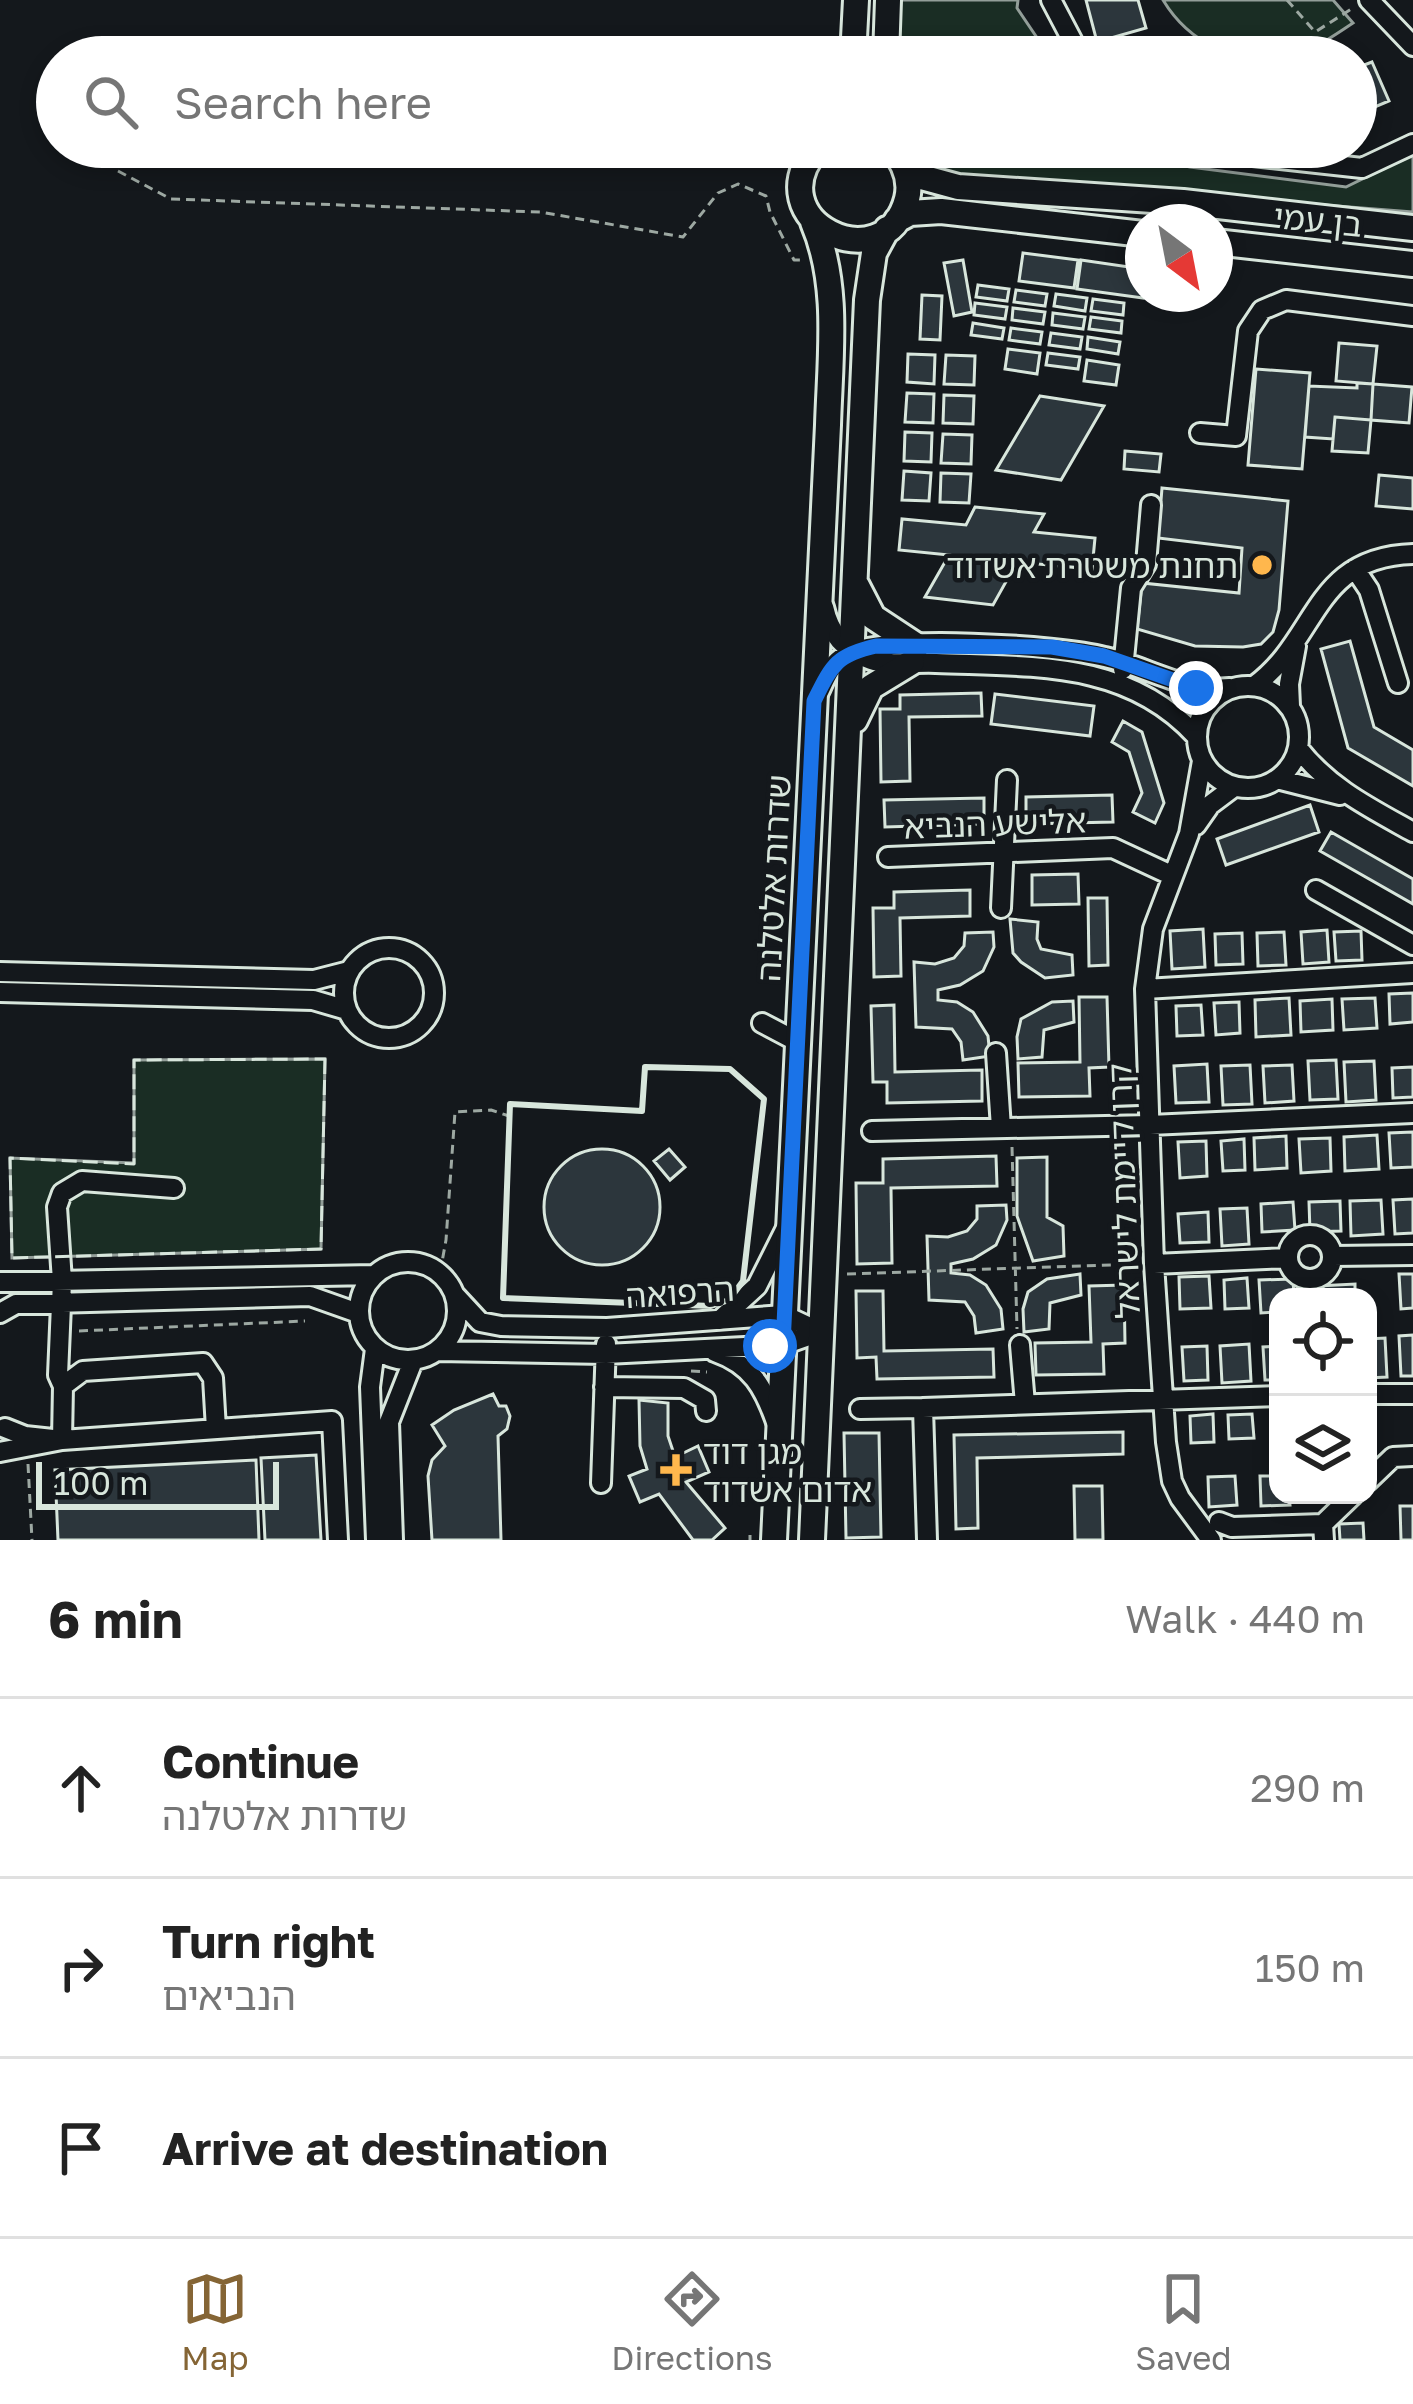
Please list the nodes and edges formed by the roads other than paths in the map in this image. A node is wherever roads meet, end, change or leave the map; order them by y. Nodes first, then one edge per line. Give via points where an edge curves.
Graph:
1 (856, 0) edge
2 (889, 0) edge
3 (1052, 0) edge
4 (1367, 0) edge
5 (854, 36) edge
6 (887, 36) edge
7 (1071, 36) edge
8 (1413, 46) edge
9 (1413, 144) edge
10 (1377, 161) edge
11 (805, 168) edge
12 (901, 168) edge
13 (913, 168) edge
14 (813, 222) junction
15 (892, 224) junction
16 (1413, 228) edge
17 (1125, 232) edge
18 (1233, 244) edge
19 (1413, 264) edge
20 (1413, 316) edge
21 (1201, 433) dead end
22 (1151, 505) dead end
23 (1413, 554) edge
24 (1355, 569) junction
25 (855, 580) junction
26 (820, 590) junction
27 (1298, 638) junction
28 (853, 651) junction
29 (914, 654) junction
30 (1122, 662) junction
31 (1398, 682) dead end
32 (1253, 686) junction
33 (1131, 687) junction
34 (1230, 688) junction
35 (814, 701) junction
36 (1290, 706) junction
37 (1196, 736) junction
38 (850, 740) junction
39 (1298, 748) junction
40 (1202, 761) junction
41 (1277, 779) junction
42 (1007, 780) dead end
43 (1234, 787) junction
44 (1350, 798) junction
45 (1413, 832) edge
46 (1189, 834) junction
47 (1004, 853) junction
48 (888, 856) dead end
49 (1171, 875) junction
50 (1316, 890) dead end
51 (1001, 908) dead end
52 (1413, 945) edge
53 (350, 971) junction
54 (0, 972) edge
55 (1413, 973) edge
56 (1145, 989) junction
57 (0, 992) edge
58 (800, 1008) junction
59 (347, 1010) junction
60 (798, 1042) junction
61 (996, 1053) dead end
62 (1413, 1113) edge
63 (1150, 1125) junction
64 (1006, 1128) junction
65 (872, 1131) dead end
66 (174, 1187) dead end
67 (789, 1223) junction
68 (1413, 1255) edge
69 (1333, 1256) junction
70 (1288, 1258) junction
71 (1154, 1264) junction
72 (374, 1275) junction
73 (62, 1281) junction
74 (0, 1282) edge
75 (454, 1294) junction
76 (58, 1303) junction
77 (358, 1312) junction
78 (0, 1313) edge
79 (784, 1315) junction
80 (720, 1319) junction
81 (607, 1328) junction
82 (820, 1333) junction
83 (783, 1345) junction
84 (1021, 1346) road end
85 (376, 1349) junction
86 (705, 1349) junction
87 (437, 1352) junction
88 (606, 1354) junction
89 (413, 1361) junction
90 (63, 1386) junction
91 (604, 1387) junction
92 (1377, 1394) edge
93 (1413, 1394) edge
94 (1269, 1396) edge
95 (1162, 1398) junction
96 (1025, 1404) junction
97 (922, 1408) junction
98 (860, 1409) dead end
99 (706, 1411) dead end
100 (216, 1429) junction
101 (779, 1429) junction
102 (1, 1436) edge
103 (62, 1440) junction
104 (1413, 1456) edge
105 (1377, 1472) edge
106 (601, 1483) dead end
107 (1346, 1504) edge
108 (1221, 1530) edge
109 (1323, 1532) edge
110 (758, 1538) edge
111 (338, 1540) edge
112 (376, 1540) edge
113 (393, 1540) edge
114 (812, 1540) edge
115 (927, 1540) edge

1 - 5 main road
2 - 6 main road
3 - 7 street
4 - 8 street
9 - 10 street
11 - 14 main road, שדרות אלטלנה via 803,204
12 - 15 main road via 908,192
13 - 16 main road via 958,187
14 - 15 main road via 849,240
14 - 26 main road, שדרות אלטלנה via 827,260 831,318
15 - 17 main road via 910,213 941,211
15 - 25 main road via 874,253 867,300
18 - 19 main road, בן עמי
20 - 21 street via 1286,300 1262,310 1249,331 1236,436
22 - 30 street
23 - 24 street
24 - 27 street via 1321,598
24 - 31 street
25 - 28 main road
25 - 29 main road via 873,617
26 - 28 street via 832,632
26 - 35 main road, שדרות אלטלנה
27 - 32 street
27 - 36 street
28 - 29 street via 875,662
28 - 35 street via 833,665
28 - 38 main road
29 - 30 street via 1052,647
29 - 33 street via 1046,668
29 - 38 main road via 871,687
30 - 33 street
30 - 34 street via 1184,686
32 - 34 street
32 - 36 street
33 - 37 street
34 - 37 street via 1202,712
35 - 58 main road, שדרות אלטלנה
36 - 39 street
37 - 40 street
38 - 82 main road
39 - 41 street
39 - 44 street
40 - 43 street
40 - 46 street, קרן קיימת לישראל
41 - 43 street
41 - 44 street
42 - 47 street
43 - 46 street, קרן קיימת לישראל
44 - 45 street
46 - 49 street, קרן קיימת לישראל
47 - 48 street, אלישע הנביא
47 - 49 street, אלישע הנביא via 1113,848
47 - 51 street
49 - 56 street, קרן קיימת לישראל
50 - 52 street
53 - 54 street via 314,980
53 - 59 street
53 - 59 street via 370,952 406,951 425,965 434,996 428,1017 388,1038 366,1032
55 - 56 street
56 - 63 street, קרן קיימת לישראל
57 - 59 street via 313,1000
58 - 60 main road, שדרות אלטלנה
58 - 60 street via 761,1023
60 - 67 main road, שדרות אלטלנה
61 - 64 street
62 - 63 street
63 - 64 street
63 - 71 street, קרן קיימת לישראל
64 - 65 street
66 - 73 street via 68,1186 57,1207
67 - 79 main road, שדרות אלטלנה
67 - 80 street via 758,1286
68 - 69 street
69 - 70 street via 1311,1280 1292,1271
69 - 70 street via 1328,1243 1309,1234 1291,1245
70 - 71 street
71 - 95 street, קרן קיימת לישראל
72 - 73 street
72 - 75 street via 412,1262 440,1273
72 - 77 street
73 - 74 street
73 - 76 street
75 - 81 street, הרפואה via 480,1322
75 - 87 street via 455,1326
76 - 77 street via 310,1296
76 - 78 street via 16,1304
76 - 90 street
77 - 85 street
79 - 80 street, הרפואה
79 - 82 street, הרפואה
79 - 83 main road, שדרות אלטלנה
80 - 81 street, הרפואה
81 - 88 street
82 - 83 street, הרפואה
82 - 114 main road
83 - 86 street, הרפואה
83 - 101 main road, שדרות אלטלנה
84 - 96 street
85 - 89 street
85 - 112 street
86 - 88 street, הרפואה
86 - 101 street via 752,1373
87 - 88 street, הרפואה
87 - 89 street
88 - 91 street
89 - 113 street via 389,1422
90 - 100 street via 83,1371 203,1363 213,1378
90 - 103 street
91 - 99 street via 684,1388 705,1400
91 - 106 street
92 - 93 street
94 - 95 street
95 - 96 street
95 - 108 street, קרן קיימת לישראל via 1172,1481
96 - 97 street
97 - 98 street
97 - 115 street
100 - 103 street
100 - 111 street via 332,1421
101 - 110 main road, שדרות אלטלנה
102 - 103 street
102 - 103 street via 27,1449
104 - 105 street via 1393,1457
107 - 109 street
108 - 109 street

